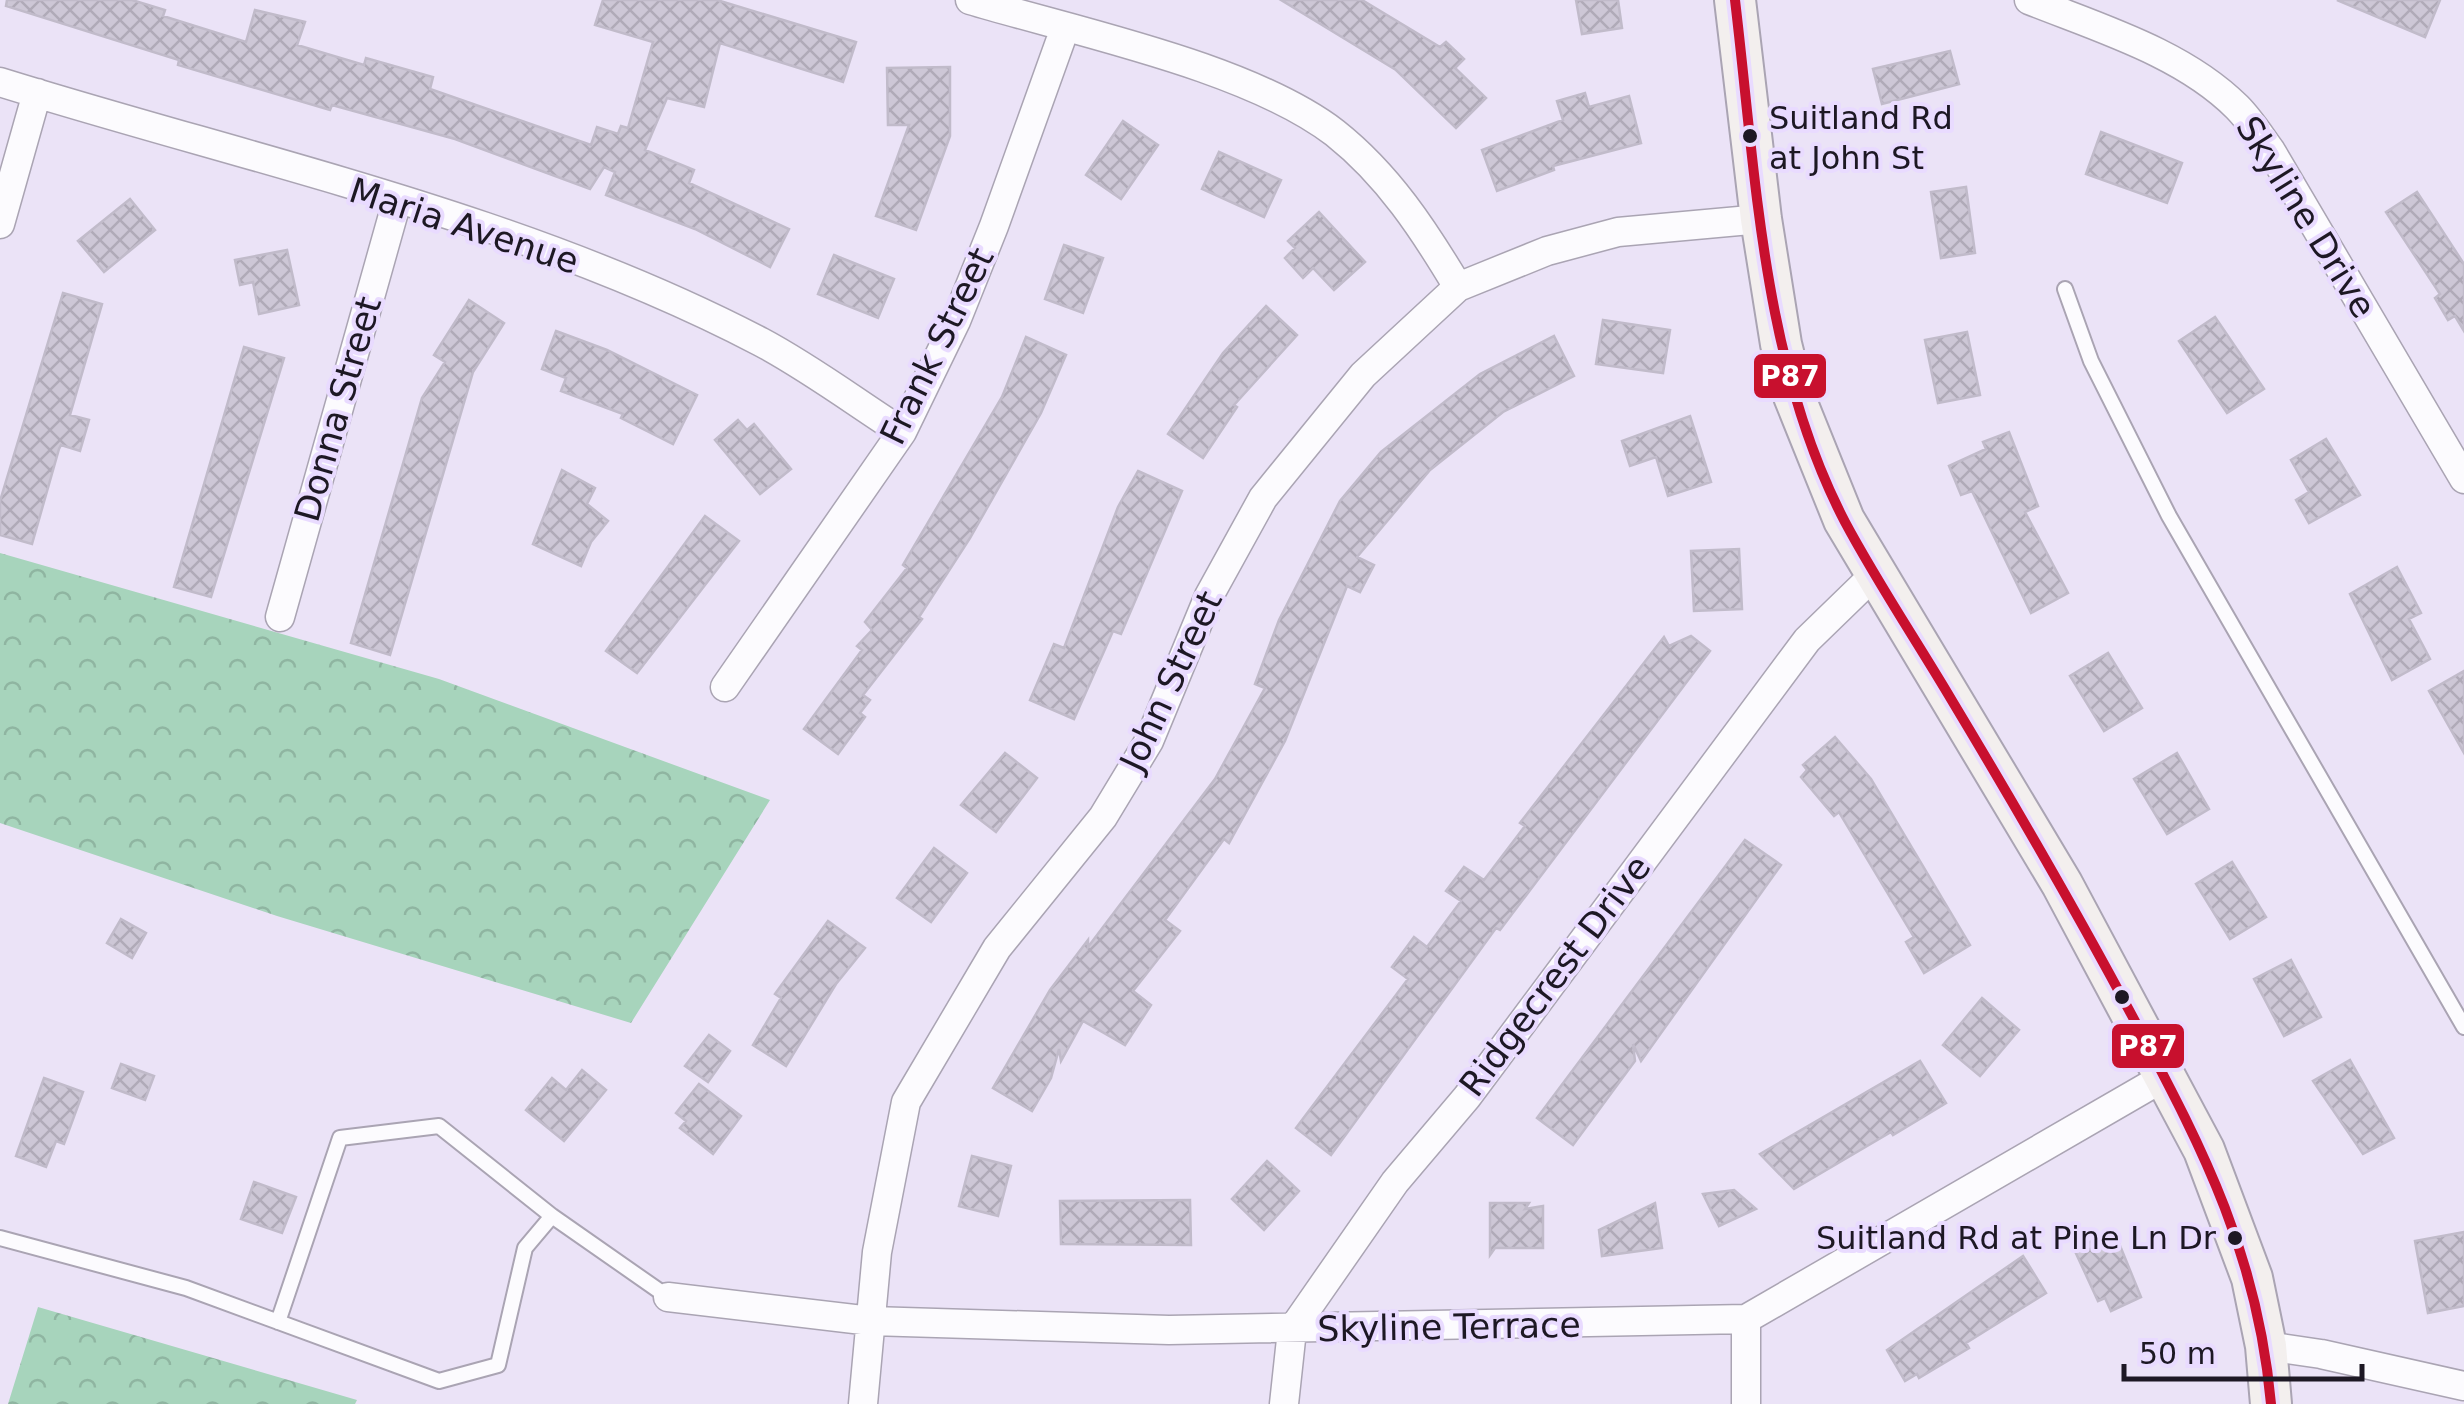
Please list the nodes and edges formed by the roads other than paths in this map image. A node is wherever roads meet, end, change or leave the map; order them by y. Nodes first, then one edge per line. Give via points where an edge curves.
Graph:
1 (970, 0) edge
2 (1735, 0) edge
3 (2029, 0) edge
4 (1064, 28) junction
5 (0, 82) edge
6 (36, 93) junction
7 (397, 201) junction
8 (1761, 219) junction
9 (0, 224) edge
10 (1458, 288) junction
11 (2065, 289) dead end
12 (902, 432) junction
13 (2464, 479) edge
14 (1876, 574) junction
15 (280, 618) dead end
16 (725, 687) dead end
17 (2464, 1027) edge
18 (2166, 1076) junction
19 (552, 1216) junction
20 (0, 1238) edge
21 (668, 1297) joint
22 (1746, 1319) junction
23 (871, 1321) junction
24 (278, 1322) junction
25 (1292, 1330) junction
26 (2266, 1346) junction
27 (2464, 1386) edge
28 (863, 1404) edge
29 (1284, 1404) edge
30 (1746, 1404) edge
31 (2271, 1404) edge

1 - 4 street
2 - 8 main road
3 - 13 street, Skyline Drive via 2196,74 2238,108 2271,150
4 - 10 street via 1235,80 1300,110 1391,186
4 - 12 street, Frank Street via 956,321
5 - 6 street, Maria Avenue
6 - 7 street, Maria Avenue
6 - 9 street
7 - 12 street, Maria Avenue via 661,294 763,343
7 - 15 street, Donna Street
8 - 10 street, John Street via 1618,232 1548,251
8 - 14 main road via 1794,396 1844,520
10 - 23 street, John Street via 1363,375 1263,498 1210,596 1149,741 1103,816 997,948 944,1034 906,1102 890,1166
11 - 17 lane via 2091,361 2169,516
12 - 16 street, Frank Street
14 - 18 main road via 2062,884
14 - 25 street, Ridgecrest Drive via 1807,640 1467,1096 1395,1182
18 - 22 street, Skyline Terrace
18 - 26 main road via 2233,1218
19 - 21 lane
19 - 24 lane via 524,1248 498,1365 439,1381
19 - 24 lane via 438,1126 340,1138
20 - 24 lane via 186,1288
21 - 23 street, Skyline Terrace
22 - 25 street, Skyline Terrace
22 - 30 street
23 - 25 street, Skyline Terrace
23 - 28 street, John Street
25 - 29 street, Ridgecrest Drive
26 - 27 street
26 - 31 main road

